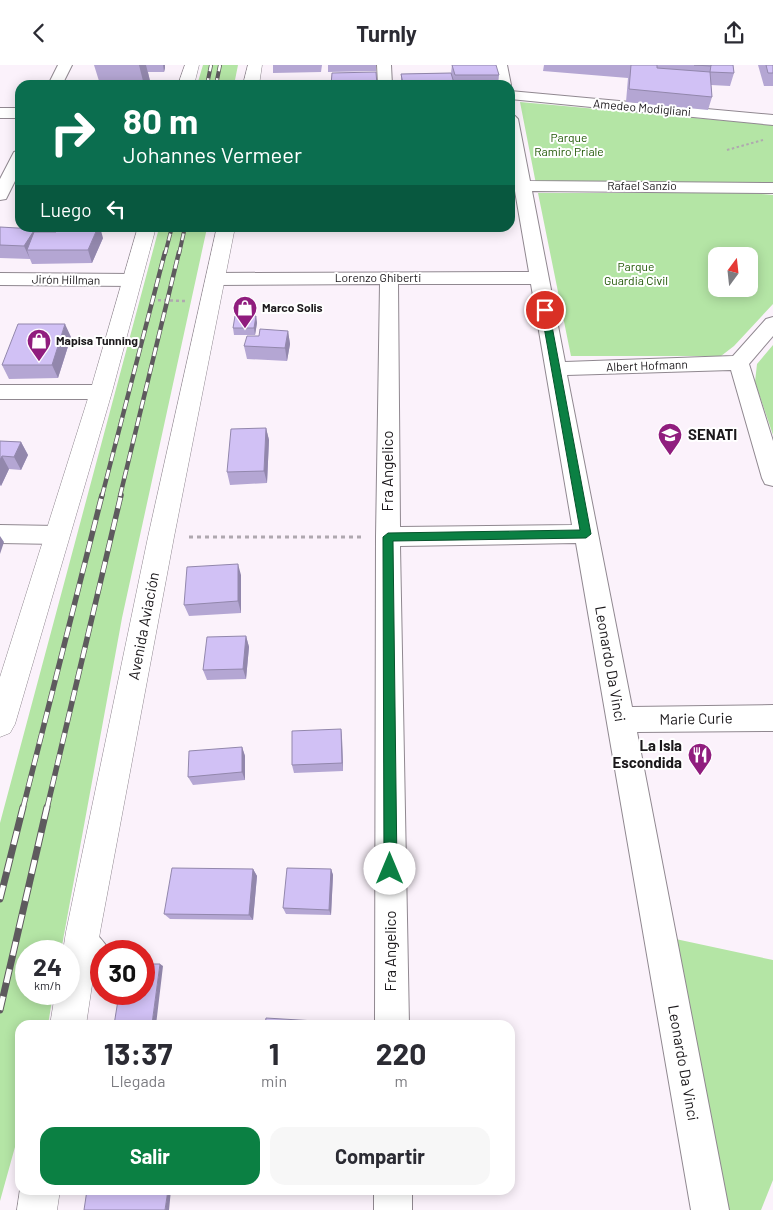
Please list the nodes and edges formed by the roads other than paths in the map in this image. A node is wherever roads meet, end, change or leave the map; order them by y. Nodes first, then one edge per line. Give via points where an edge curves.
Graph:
1 (65, 65) edge
2 (192, 65) edge
3 (255, 65) edge
4 (384, 65) edge
5 (500, 65) edge
6 (58, 80) edge
7 (188, 80) edge
8 (252, 80) edge
9 (385, 80) edge
10 (503, 80) edge
11 (515, 95) edge
12 (0, 113) edge
13 (15, 113) edge
14 (773, 120) edge
15 (15, 165) edge
16 (516, 186) edge
17 (773, 188) edge
18 (0, 195) edge
19 (146, 232) edge
20 (225, 232) edge
21 (389, 277) junction
22 (539, 278) junction
23 (0, 279) edge
24 (129, 290) junction
25 (214, 290) junction
26 (773, 323) edge
27 (739, 363) junction
28 (556, 369) junction
29 (101, 392) junction
30 (0, 393) edge
31 (773, 477) edge
32 (0, 534) edge
33 (586, 534) junction
34 (57, 535) junction
35 (388, 537) junction
36 (773, 718) edge
37 (620, 720) junction
38 (0, 724) edge
39 (92, 940) edge
40 (90, 949) edge
41 (69, 1020) edge
42 (392, 1020) edge
43 (39, 1195) edge
44 (393, 1195) edge
45 (37, 1210) edge
46 (393, 1210) edge
47 (710, 1210) edge

1 - 6 street
2 - 7 main road
3 - 8 main road
4 - 9 street
5 - 10 street
11 - 14 street, Amedeo Modigliani
12 - 13 street
15 - 18 street
16 - 17 street, Rafael Sanzio
16 - 22 street, Leonardo Da Vinci
19 - 24 main road
20 - 25 main road, Avenida Aviación
21 - 22 street, Lorenzo Ghiberti
21 - 25 street, Lorenzo Ghiberti
21 - 35 street, Fra Angelico
22 - 28 street, Leonardo Da Vinci
23 - 24 street, Jirón Hillman
24 - 29 main road
25 - 39 main road, Avenida Aviación via 161,537
26 - 27 street
27 - 28 street, Albert Hofmann
27 - 31 street
28 - 33 street, Leonardo Da Vinci
29 - 30 street
29 - 34 main road
32 - 34 street
33 - 35 street
33 - 37 street, Leonardo Da Vinci
34 - 38 main road
35 - 42 street, Fra Angelico
36 - 37 street, Marie Curie
37 - 47 street, Leonardo Da Vinci
40 - 41 main road, Avenida Aviación
43 - 45 main road
44 - 46 street

